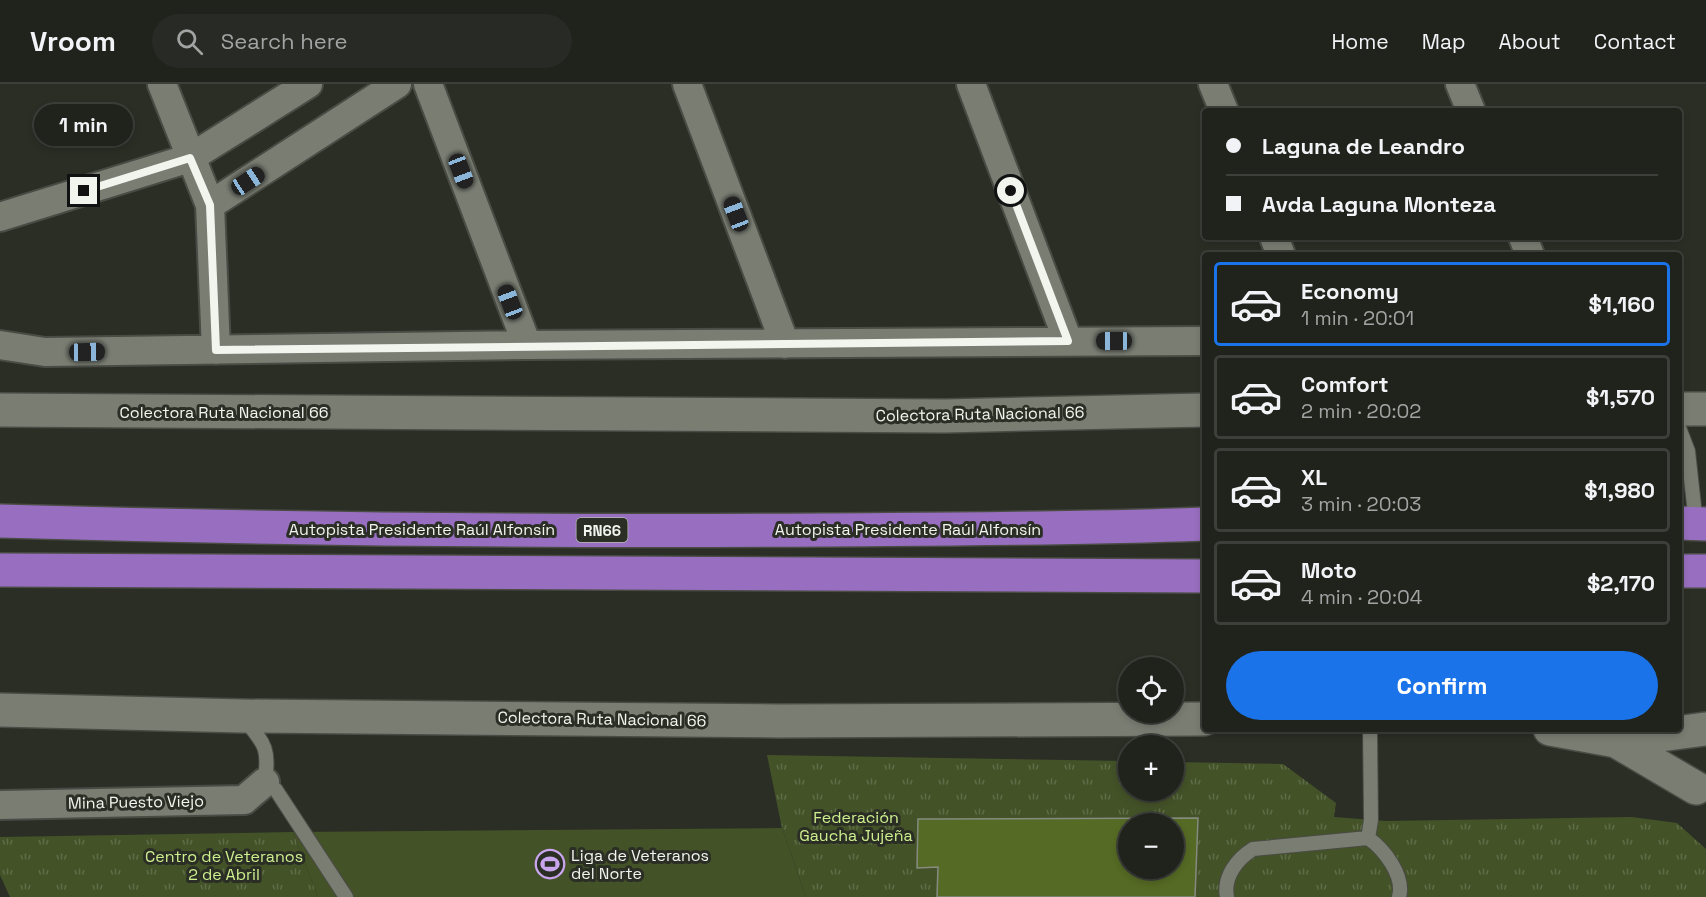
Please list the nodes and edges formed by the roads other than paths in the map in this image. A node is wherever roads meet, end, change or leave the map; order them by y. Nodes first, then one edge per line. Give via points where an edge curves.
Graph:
1 (162, 84) edge
2 (308, 84) edge
3 (397, 84) edge
4 (428, 84) edge
5 (687, 84) edge
6 (971, 84) edge
7 (1213, 84) edge
8 (1460, 84) edge
9 (1223, 108) edge
10 (1470, 108) edge
11 (190, 158) junction
12 (210, 205) junction
13 (0, 217) edge
14 (1068, 341) junction
15 (1202, 341) edge
16 (785, 344) junction
17 (0, 345) edge
18 (527, 345) junction
19 (216, 350) junction
20 (1682, 409) edge
21 (1706, 409) edge
22 (0, 410) edge
23 (1202, 410) edge
24 (1682, 435) edge
25 (0, 521) edge
26 (1202, 524) edge
27 (1694, 524) edge
28 (0, 570) edge
29 (1682, 571) edge
30 (1706, 571) edge
31 (1202, 576) edge
32 (0, 710) edge
33 (242, 716) junction
34 (1202, 719) edge
35 (1706, 729) edge
36 (1370, 732) edge
37 (1566, 732) edge
38 (1616, 741) junction
39 (266, 782) junction
40 (1701, 794) edge
41 (0, 805) edge
42 (1368, 838) junction
43 (346, 897) edge
44 (1227, 897) edge
45 (1399, 897) edge

1 - 11 street
2 - 11 street
3 - 12 street
4 - 18 street
5 - 16 street
6 - 14 street
7 - 9 street
8 - 10 street
11 - 12 street
11 - 13 street
12 - 19 street
14 - 15 street
14 - 16 street
16 - 18 street
17 - 19 street via 45,352
18 - 19 street
20 - 21 main road
22 - 23 main road, Colectora Ruta Nacional 66 via 945,416
24 - 27 lane via 1688,451
25 - 26 highway, Autopista Presidente Raúl Alfonsín / RN66 via 251,528 670,531
28 - 31 highway
29 - 30 highway
32 - 33 main road, Colectora Ruta Nacional 66
33 - 34 main road, Colectora Ruta Nacional 66 via 767,721
33 - 39 lane via 261,739 268,757
35 - 38 main road
35 - 40 main road via 1697,739 1690,763
36 - 42 lane
37 - 38 main road
38 - 40 main road
39 - 41 street, Mina Puesto Viejo via 244,800
39 - 43 lane via 276,790
42 - 44 lane via 1253,849 1242,857 1229,877
42 - 45 lane via 1394,868

